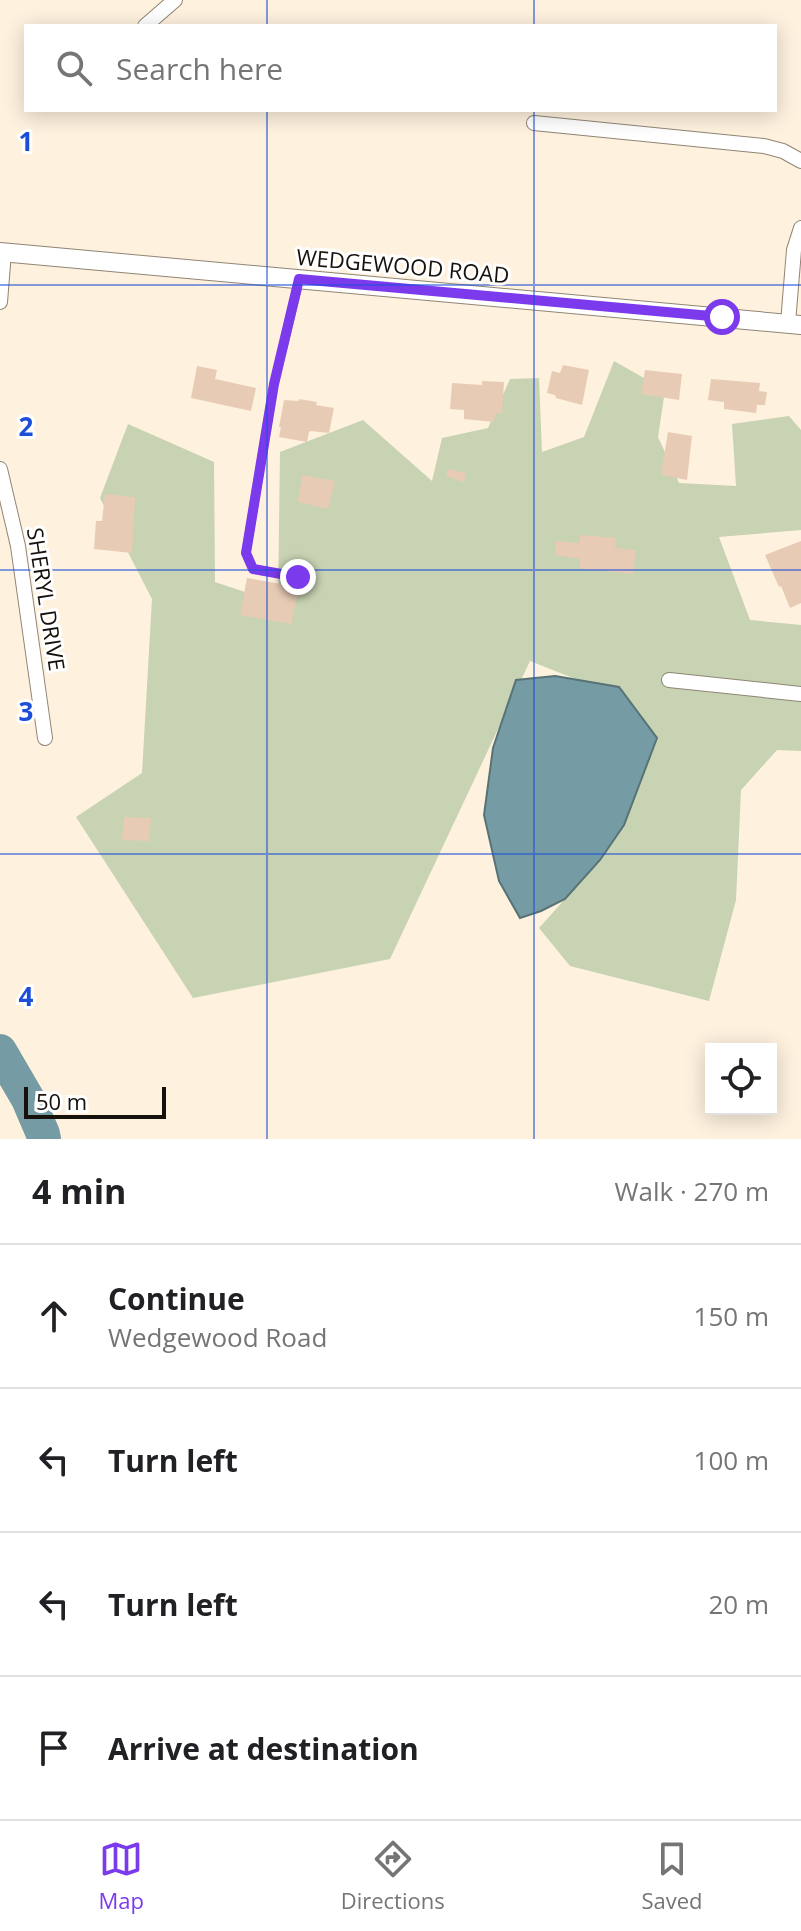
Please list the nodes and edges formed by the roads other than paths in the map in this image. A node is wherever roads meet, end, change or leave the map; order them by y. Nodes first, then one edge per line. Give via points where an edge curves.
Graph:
1 (175, 0) edge
2 (147, 24) edge
3 (534, 123) dead end
4 (801, 161) edge
5 (801, 228) edge
6 (2, 252) edge
7 (299, 279) junction
8 (0, 302) edge
9 (794, 324) edge
10 (0, 469) edge
11 (298, 577) dead end
12 (669, 680) dead end
13 (801, 694) edge
14 (45, 738) dead end

1 - 2 street
3 - 4 street via 764,146
5 - 9 street via 794,250
6 - 7 street, WEDGEWOOD ROAD
6 - 8 street
7 - 9 street, WEDGEWOOD ROAD
7 - 11 lane via 274,384 246,553 253,569
10 - 14 street, SHERYL DRIVE via 18,546
12 - 13 street

